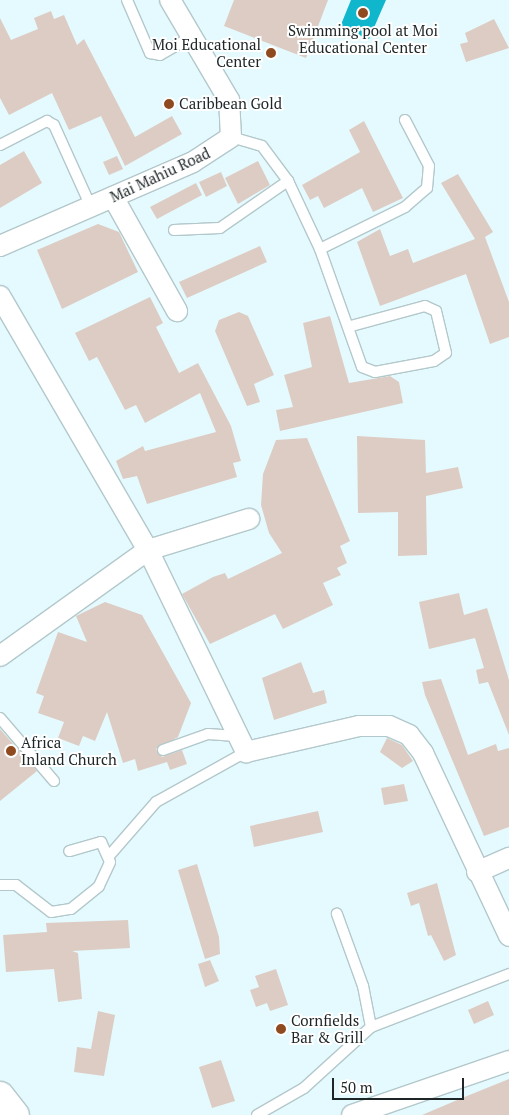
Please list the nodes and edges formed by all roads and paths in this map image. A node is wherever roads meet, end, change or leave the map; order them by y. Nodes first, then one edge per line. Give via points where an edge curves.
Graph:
1 (127, 0) edge
2 (170, 0) edge
3 (191, 37) junction
4 (405, 120) dead end
5 (231, 137) junction
6 (1, 142) edge
7 (288, 181) junction
8 (113, 197) junction
9 (91, 207) junction
10 (174, 230) dead end
11 (0, 246) edge
12 (320, 249) junction
13 (0, 296) edge
14 (177, 311) dead end
15 (351, 326) junction
16 (249, 519) dead end
17 (148, 550) junction
18 (0, 656) edge
19 (0, 718) edge
20 (241, 744) junction
21 (162, 750) dead end
22 (54, 781) dead end
23 (69, 851) dead end
24 (110, 856) junction
25 (509, 858) edge
26 (476, 872) junction
27 (0, 885) edge
28 (337, 914) dead end
29 (509, 936) edge
30 (509, 974) edge
31 (370, 1027) junction
32 (509, 1061) edge
33 (0, 1096) edge
34 (15, 1115) edge
35 (257, 1115) edge
36 (352, 1115) edge

1 - 3 lane via 150,52 160,55
2 - 3 street
3 - 5 street via 229,100
4 - 12 lane via 429,166 427,188 405,207
5 - 7 lane via 262,146
5 - 8 street, Mai Mahiu Road via 193,162
6 - 9 lane via 47,121 54,125
7 - 10 lane via 220,228
7 - 12 lane
8 - 9 street, Mai Mahiu Road
8 - 14 street
9 - 11 street, Mai Mahiu Road
12 - 15 lane
13 - 17 street
15 - 15 lane via 425,306 436,311 446,353 434,361 372,372 362,367
16 - 17 street
17 - 18 street
17 - 20 street
19 - 22 lane
20 - 21 lane via 208,734
20 - 24 lane via 156,802
20 - 26 street via 359,726 389,726 409,735 423,753
23 - 24 lane via 97,841
24 - 27 lane via 99,886 71,910 50,912 16,885
25 - 26 street
26 - 29 street
28 - 31 lane via 363,986
30 - 31 lane
31 - 35 lane via 304,1088
32 - 36 street
33 - 34 main road

